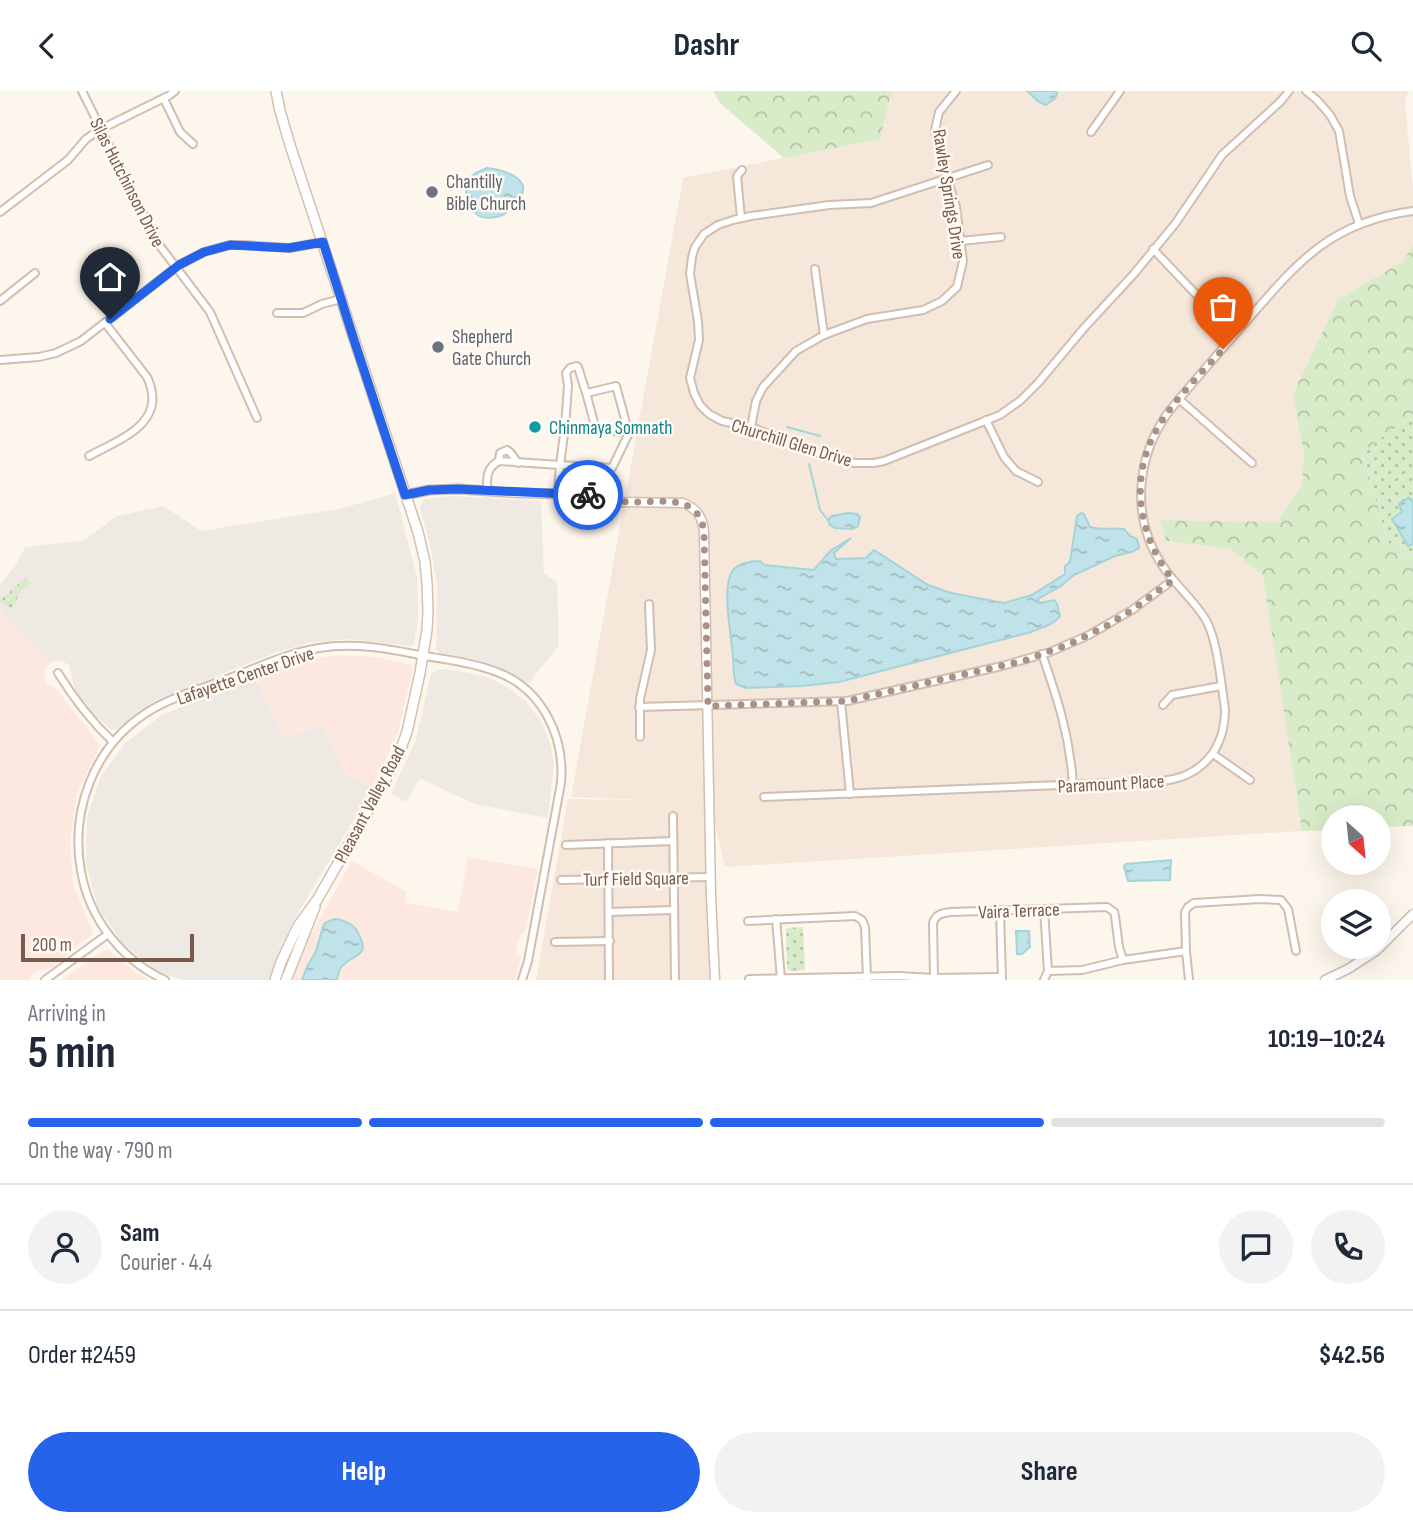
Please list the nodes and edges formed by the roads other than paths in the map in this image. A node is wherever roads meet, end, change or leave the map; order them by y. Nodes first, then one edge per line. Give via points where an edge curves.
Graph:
1 (82, 91) edge
2 (175, 91) edge
3 (276, 91) edge
4 (956, 91) edge
5 (1109, 91) edge
6 (1289, 91) edge
7 (1306, 91) edge
8 (1119, 93) edge
9 (164, 99) junction
10 (101, 129) junction
11 (1091, 132) dead end
12 (194, 144) dead end
13 (988, 166) dead end
14 (742, 170) dead end
15 (946, 178) junction
16 (1413, 211) edge
17 (0, 212) edge
18 (741, 218) junction
19 (1359, 224) junction
20 (1002, 237) dead end
21 (961, 241) junction
22 (323, 242) junction
23 (1153, 249) junction
24 (175, 268) junction
25 (815, 269) dead end
26 (35, 273) dead end
27 (341, 299) junction
28 (0, 301) edge
29 (277, 313) dead end
30 (105, 323) junction
31 (1237, 332) junction
32 (824, 335) junction
33 (0, 360) edge
34 (587, 396) junction
35 (1179, 399) junction
36 (257, 418) dead end
37 (986, 420) junction
38 (565, 427) junction
39 (751, 427) junction
40 (596, 430) junction
41 (628, 432) junction
42 (89, 456) dead end
43 (499, 461) junction
44 (518, 463) junction
45 (1252, 463) dead end
46 (560, 465) junction
47 (1038, 482) dead end
48 (487, 490) junction
49 (558, 493) junction
50 (405, 495) junction
51 (1173, 580) junction
52 (649, 604) dead end
53 (1042, 654) junction
54 (423, 656) junction
55 (58, 673) dead end
56 (1221, 686) junction
57 (841, 702) junction
58 (1163, 705) dead end
59 (708, 706) junction
60 (639, 707) junction
61 (640, 737) dead end
62 (113, 742) junction
63 (1213, 754) junction
64 (1250, 780) dead end
65 (1073, 785) junction
66 (850, 793) junction
67 (764, 797) dead end
68 (673, 816) dead end
69 (673, 841) junction
70 (608, 843) junction
71 (566, 845) dead end
72 (674, 877) junction
73 (711, 877) junction
74 (608, 878) junction
75 (561, 880) dead end
76 (317, 900) junction
77 (1044, 909) junction
78 (674, 910) junction
79 (1000, 911) junction
80 (609, 912) junction
81 (1413, 914) edge
82 (776, 919) junction
83 (748, 921) dead end
84 (108, 934) junction
85 (610, 941) junction
86 (555, 942) dead end
87 (1186, 951) junction
88 (1296, 951) dead end
89 (1123, 960) junction
90 (1048, 971) junction
91 (867, 978) edge
92 (934, 978) junction
93 (749, 979) edge
94 (780, 979) edge
95 (1002, 979) edge
96 (45, 980) edge
97 (165, 980) edge
98 (275, 980) edge
99 (286, 980) edge
100 (522, 980) edge
101 (609, 980) edge
102 (675, 980) edge
103 (715, 980) edge
104 (1044, 980) edge
105 (1189, 980) edge
106 (1325, 980) edge

1 - 10 street, Silas Hutchinson Drive
2 - 9 street
3 - 22 main road, Pleasant Valley Road
4 - 15 street, Rawley Springs Drive via 939,112 935,130
5 - 8 street
6 - 23 street, Churchill Glen Drive via 1222,155
7 - 19 street via 1339,131
8 - 11 street
9 - 10 street
9 - 12 street via 183,135
10 - 17 street
10 - 24 street, Silas Hutchinson Drive via 150,230
13 - 15 street, Churchill Glen Drive
14 - 18 street via 737,176
15 - 18 street, Churchill Glen Drive via 871,203
15 - 21 street, Rawley Springs Drive
16 - 19 street
18 - 39 street, Churchill Glen Drive via 718,225 695,247 691,274 699,340 691,378 700,405 709,414
19 - 31 street via 1301,261
20 - 21 street
21 - 32 street, Rawley Springs Drive via 963,261 957,287 942,301
22 - 24 street via 289,248 230,245 204,252
22 - 27 main road, Pleasant Valley Road
23 - 31 street
23 - 37 street, Churchill Glen Drive via 1038,383 1000,415
24 - 30 street
24 - 36 street, Silas Hutchinson Drive via 210,312
25 - 32 street
26 - 28 street
27 - 29 street via 303,313
27 - 50 main road, Pleasant Valley Road
30 - 33 street via 56,353
30 - 42 street via 147,377 152,401 138,428
31 - 35 street
32 - 39 street, Rawley Springs Drive via 796,351 764,387
34 - 38 street via 579,367 572,366 566,373
34 - 40 street
34 - 41 street via 616,386
35 - 45 street
35 - 51 street via 1153,437 1140,486 1149,540
37 - 39 street, Churchill Glen Drive via 874,463 831,458
37 - 47 street via 1004,457 1016,471
38 - 40 street
38 - 46 street
40 - 41 street
41 - 46 street via 612,468
43 - 44 street
43 - 44 street via 500,453 507,450
43 - 48 street via 488,471
44 - 46 street
46 - 49 street
48 - 49 street
48 - 50 street via 440,489
49 - 59 street via 623,502 683,503 695,509 703,522
50 - 54 main road, Pleasant Valley Road via 428,583
51 - 53 street via 1108,625
51 - 56 street via 1210,630
52 - 60 street via 651,650
53 - 57 street
53 - 65 street via 1064,719
54 - 62 street, Lafayette Center Drive via 356,646 303,651 159,706
54 - 76 main road, Pleasant Valley Road via 400,751
54 - 100 street, Lafayette Center Drive via 487,668 510,678 535,698 557,736 561,783
55 - 62 street
56 - 58 street via 1172,695
56 - 63 street via 1225,720
57 - 59 street
57 - 66 street
59 - 60 street
59 - 73 street
60 - 61 street
62 - 84 street, Lafayette Center Drive via 88,787 78,840 83,881
63 - 64 street
63 - 65 street, Paramount Place via 1198,769 1179,778
65 - 66 street, Paramount Place
66 - 67 street, Paramount Place
68 - 69 street
69 - 70 street
69 - 72 street
70 - 71 street
70 - 74 street
72 - 73 street, Turf Field Square
72 - 74 street, Turf Field Square
72 - 78 street
73 - 103 street
74 - 75 street, Turf Field Square
74 - 80 street
76 - 98 main road, Pleasant Valley Road via 298,926
76 - 99 main road, Pleasant Valley Road
77 - 79 street, Vaira Terrace
77 - 89 street, Vaira Terrace via 1109,908 1114,912
77 - 90 street
78 - 80 street
78 - 102 street
79 - 92 street, Vaira Terrace via 937,916 933,923
79 - 95 street
80 - 85 street
81 - 106 street via 1376,951
82 - 83 street
82 - 91 street via 859,917 865,927
82 - 94 street
84 - 96 street
84 - 97 street, Lafayette Center Drive via 125,953
85 - 86 street
85 - 101 street
87 - 88 street via 1185,912 1191,904 1276,899 1288,909
87 - 89 street
87 - 105 street
89 - 90 street
90 - 104 street
91 - 92 street
91 - 94 street
92 - 95 street
93 - 94 street

